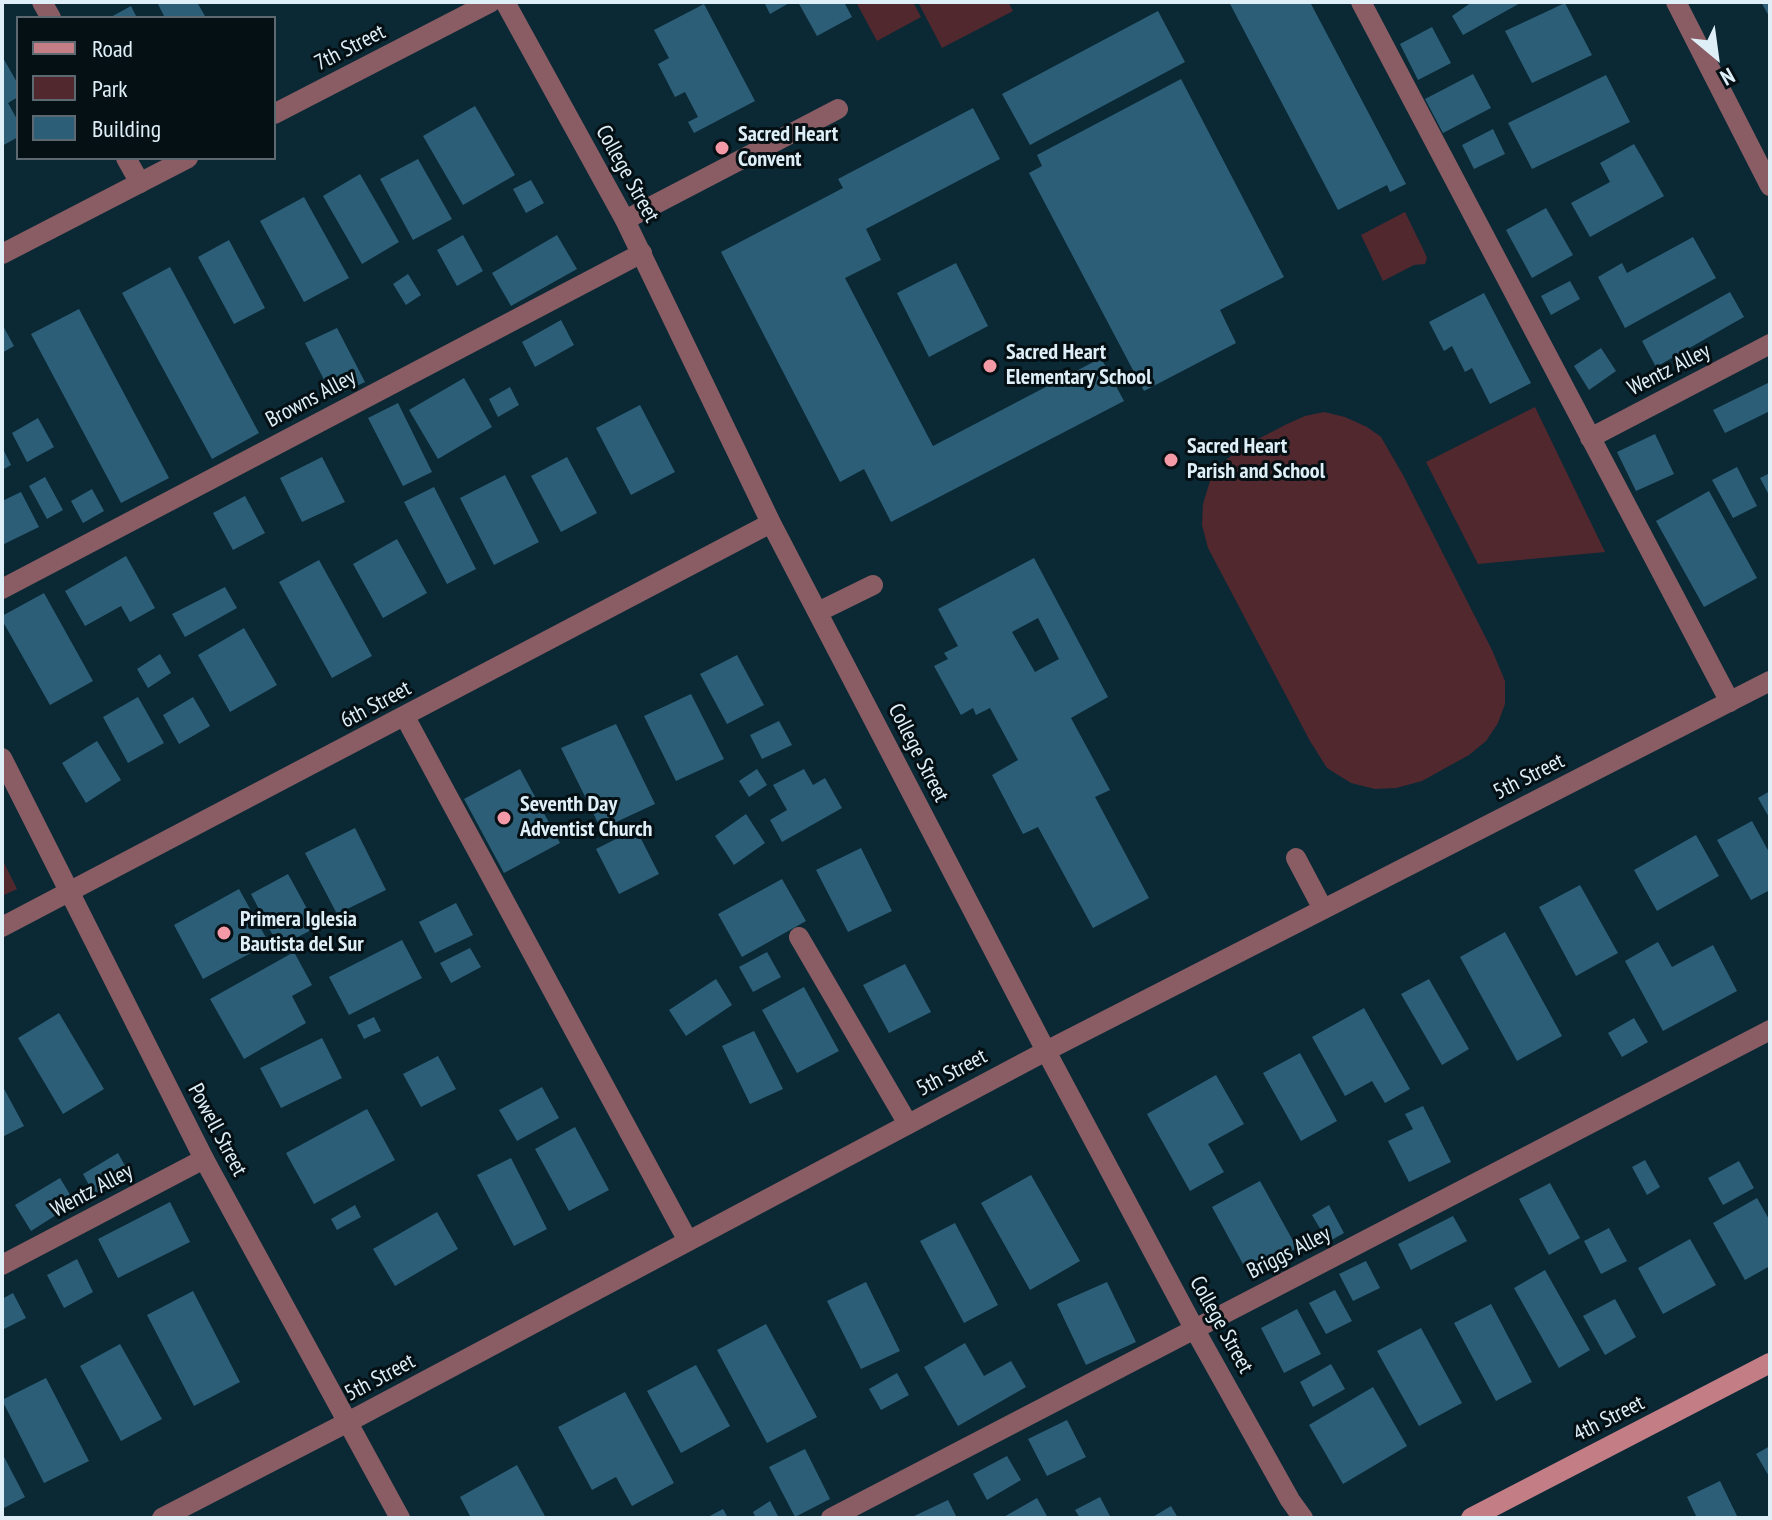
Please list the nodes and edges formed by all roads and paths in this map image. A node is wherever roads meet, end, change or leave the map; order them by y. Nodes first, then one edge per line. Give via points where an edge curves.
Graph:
1 (491, 2) edge
2 (505, 2) edge
3 (1361, 2) edge
4 (1676, 2) edge
5 (838, 109) dead end
6 (276, 113) edge
7 (127, 160) edge
8 (184, 160) edge
9 (140, 183) junction
10 (1770, 186) edge
11 (625, 220) junction
12 (642, 253) junction
13 (2, 254) edge
14 (1770, 344) edge
15 (1590, 438) junction
16 (771, 523) junction
17 (873, 585) dead end
18 (2, 589) edge
19 (818, 612) junction
20 (1770, 681) edge
21 (1730, 702) junction
22 (405, 717) junction
23 (2, 758) edge
24 (1296, 858) dead end
25 (69, 893) junction
26 (1323, 909) junction
27 (2, 927) edge
28 (799, 937) dead end
29 (1770, 1030) edge
30 (1046, 1051) junction
31 (908, 1124) junction
32 (204, 1159) junction
33 (688, 1241) junction
34 (2, 1265) edge
35 (1195, 1330) junction
36 (1770, 1363) edge
37 (348, 1422) junction
38 (162, 1518) edge
39 (400, 1518) edge
40 (831, 1518) edge
41 (1303, 1518) edge
42 (1471, 1518) edge

1 - 6 street, 7th Street
2 - 11 street, College Street
3 - 15 street
4 - 10 street
5 - 11 street
7 - 9 street
8 - 9 street
9 - 13 street
11 - 12 street, College Street
12 - 16 street, College Street
12 - 18 street, Browns Alley
14 - 15 street, Wentz Alley
15 - 21 street
16 - 19 street, College Street
16 - 22 street, 6th Street
17 - 19 street
19 - 30 street, College Street
20 - 21 street, 5th Street
21 - 26 street, 5th Street
22 - 25 street, 6th Street
22 - 33 street
23 - 25 street, Powell Street
24 - 26 street
25 - 27 street, 6th Street
25 - 32 street, Powell Street
26 - 30 street, 5th Street
28 - 31 street
29 - 35 street, Briggs Alley
30 - 31 street, 5th Street
30 - 35 street, College Street
31 - 33 street, 5th Street
32 - 34 street, Wentz Alley
32 - 37 street, Powell Street
33 - 37 street, 5th Street
35 - 40 street, Briggs Alley
35 - 41 street, College Street
36 - 42 main road, 4th Street
37 - 38 street, 5th Street
37 - 39 street, Powell Street

